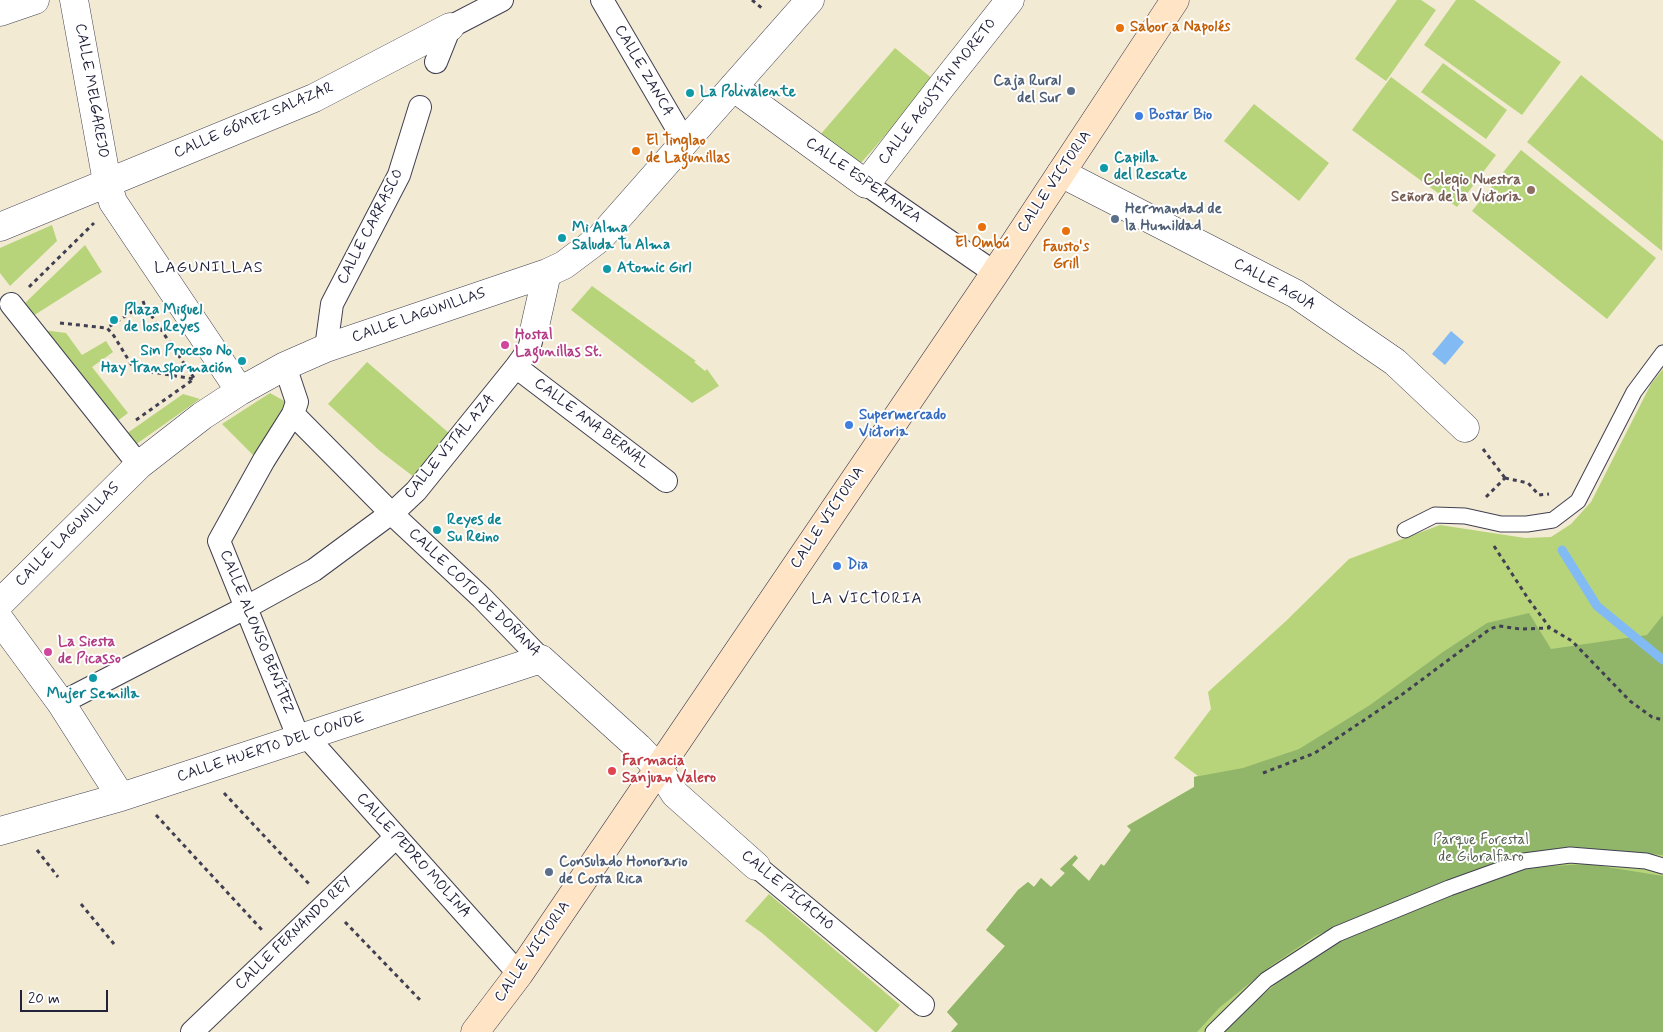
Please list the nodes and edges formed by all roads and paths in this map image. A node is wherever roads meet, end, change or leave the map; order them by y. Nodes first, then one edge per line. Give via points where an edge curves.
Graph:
1 (35, 0) edge
2 (74, 0) edge
3 (502, 0) edge
4 (602, 0) edge
5 (810, 0) edge
6 (1010, 0) edge
7 (1175, 0) edge
8 (0, 12) edge
9 (450, 27) junction
10 (436, 62) dead end
11 (733, 87) junction
12 (420, 107) dead end
13 (685, 142) junction
14 (1061, 173) junction
15 (107, 182) junction
16 (866, 184) junction
17 (90, 216) dead end
18 (94, 223) junction
19 (0, 226) edge
20 (99, 231) dead end
21 (547, 273) junction
22 (995, 273) junction
23 (140, 296) dead end
24 (18, 297) joint
25 (144, 304) junction
26 (56, 323) dead end
27 (535, 326) joint
28 (107, 328) junction
29 (326, 348) junction
30 (1663, 353) edge
31 (285, 366) junction
32 (516, 367) junction
33 (194, 379) junction
34 (232, 381) junction
35 (293, 414) junction
36 (1465, 428) dead end
37 (115, 435) junction
38 (139, 465) junction
39 (1495, 465) dead end
40 (666, 481) dead end
41 (1535, 491) dead end
42 (391, 513) junction
43 (1480, 520) junction
44 (1405, 530) dead end
45 (0, 603) edge
46 (246, 608) junction
47 (0, 620) edge
48 (1550, 628) junction
49 (541, 659) junction
50 (60, 703) junction
51 (1663, 720) edge
52 (303, 738) junction
53 (659, 769) junction
54 (1263, 773) dead end
55 (129, 795) junction
56 (0, 832) edge
57 (396, 837) junction
58 (756, 866) joint
59 (1663, 866) edge
60 (81, 904) dead end
61 (114, 944) dead end
62 (279, 949) junction
63 (519, 974) junction
64 (924, 1005) dead end
65 (192, 1032) edge
66 (475, 1032) edge
67 (1213, 1032) edge

1 - 8 street
2 - 15 street, CALLE MELGAREJO
3 - 9 street, CALLE GÓMEZ SALAZAR
4 - 13 street, CALLE ZANCA
5 - 11 street, CALLE LAGUNILLAS
6 - 16 street, CALLE AGUSTÍN MORETO
7 - 14 main road, CALLE VICTORIA
9 - 10 street
9 - 15 street, CALLE GÓMEZ SALAZAR via 314,98
11 - 13 street, CALLE LAGUNILLAS
11 - 16 street, CALLE ESPERANZA
12 - 29 street, CALLE CARRASCO via 400,175 332,304
13 - 21 street, CALLE LAGUNILLAS via 600,238 564,265
14 - 22 main road, CALLE VICTORIA
14 - 36 street, CALLE AGUA via 1296,294 1395,362
15 - 19 street, CALLE GÓMEZ SALAZAR
15 - 34 street via 113,202
16 - 22 street, CALLE ESPERANZA
17 - 18 path
18 - 20 path
18 - 24 path
21 - 27 street, CALLE VITAL AZA
21 - 29 street, CALLE LAGUNILLAS
22 - 53 main road, CALLE VICTORIA
23 - 25 path
24 - 37 street
25 - 28 path
25 - 33 path
26 - 28 path
27 - 32 street, CALLE VITAL AZA via 530,349
28 - 33 path via 134,369
29 - 31 street, CALLE LAGUNILLAS
30 - 43 lane via 1634,392 1578,501 1553,520 1527,524
31 - 34 street, CALLE LAGUNILLAS
31 - 35 street via 297,402
32 - 40 street, CALLE ANA BERNAL
32 - 42 street, CALLE VITAL AZA via 416,490
33 - 34 path
33 - 37 path
34 - 38 street, CALLE LAGUNILLAS via 202,416
35 - 42 street, CALLE COTO DE DOÑANA
35 - 46 street, CALLE ALONSO BENÍTEZ via 219,541
37 - 38 street
38 - 45 street, CALLE LAGUNILLAS
39 - 41 path via 1505,478 1528,482
42 - 46 street, CALLE VITAL AZA via 314,570
42 - 49 street, CALLE COTO DE DOÑANA via 482,598
43 - 44 lane via 1465,516 1435,516
43 - 48 path via 1501,559
46 - 50 street, CALLE VITAL AZA
46 - 52 street, CALLE ALONSO BENÍTEZ
47 - 50 street
48 - 51 path via 1572,641 1630,701 1652,717
48 - 54 path via 1500,626 1490,630 1392,702 1315,753
49 - 52 street, CALLE HUERTO DEL CONDE
49 - 53 street, CALLE COTO DE DOÑANA
50 - 55 street
52 - 55 street, CALLE HUERTO DEL CONDE
52 - 57 street, CALLE PEDRO MOLINA
53 - 58 street, CALLE PICACHO via 675,794
53 - 63 main road, CALLE VICTORIA
55 - 56 street, CALLE HUERTO DEL CONDE
55 - 62 path
57 - 62 street, CALLE FERNANDO REY
57 - 63 street, CALLE PEDRO MOLINA
58 - 64 street, CALLE PICACHO
59 - 67 lane via 1646,861 1570,855 1524,861 1449,888 1338,934 1266,980
60 - 61 path
62 - 65 street, CALLE FERNANDO REY
63 - 66 main road, CALLE VICTORIA

